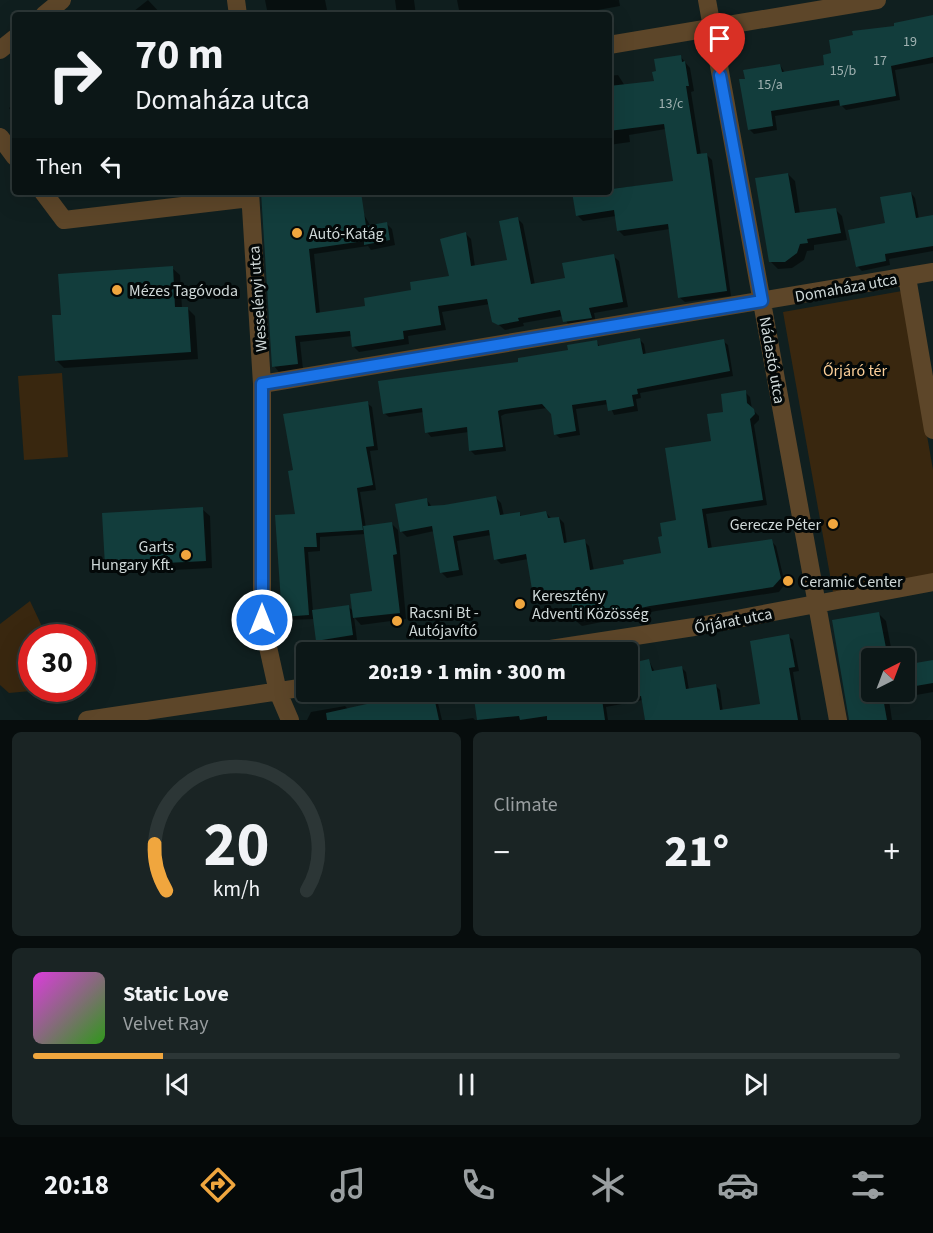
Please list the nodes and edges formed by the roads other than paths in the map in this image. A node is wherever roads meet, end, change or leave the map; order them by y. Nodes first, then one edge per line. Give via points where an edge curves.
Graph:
1 (62, 0) edge
2 (707, 0) edge
3 (877, 0) edge
4 (48, 12) edge
5 (711, 30) junction
6 (12, 40) edge
7 (612, 45) edge
8 (0, 50) edge
9 (0, 138) edge
10 (12, 153) edge
11 (44, 195) edge
12 (250, 195) edge
13 (933, 272) edge
14 (907, 277) junction
15 (762, 301) junction
16 (262, 384) junction
17 (933, 430) edge
18 (933, 582) edge
19 (818, 604) junction
20 (596, 642) edge
21 (296, 689) edge
22 (278, 692) junction
23 (87, 720) edge
24 (290, 720) edge
25 (838, 720) edge

1 - 4 street
2 - 5 street, Nádastó utca
3 - 5 street
5 - 7 street
5 - 15 street, Nádastó utca
6 - 8 street
9 - 10 street
11 - 12 street via 64,220
12 - 16 street, Wesselényi utca
13 - 14 street, Domaháza utca
14 - 15 street, Domaháza utca
14 - 17 street
15 - 16 street, Domaháza utca
15 - 19 street, Nádastó utca
16 - 22 street, Wesselényi utca via 262,620
18 - 19 street, Őrjárat utca
19 - 20 street, Őrjárat utca
19 - 25 street, Nádastó utca
21 - 22 street
22 - 23 street
22 - 24 street, Wesselényi utca

